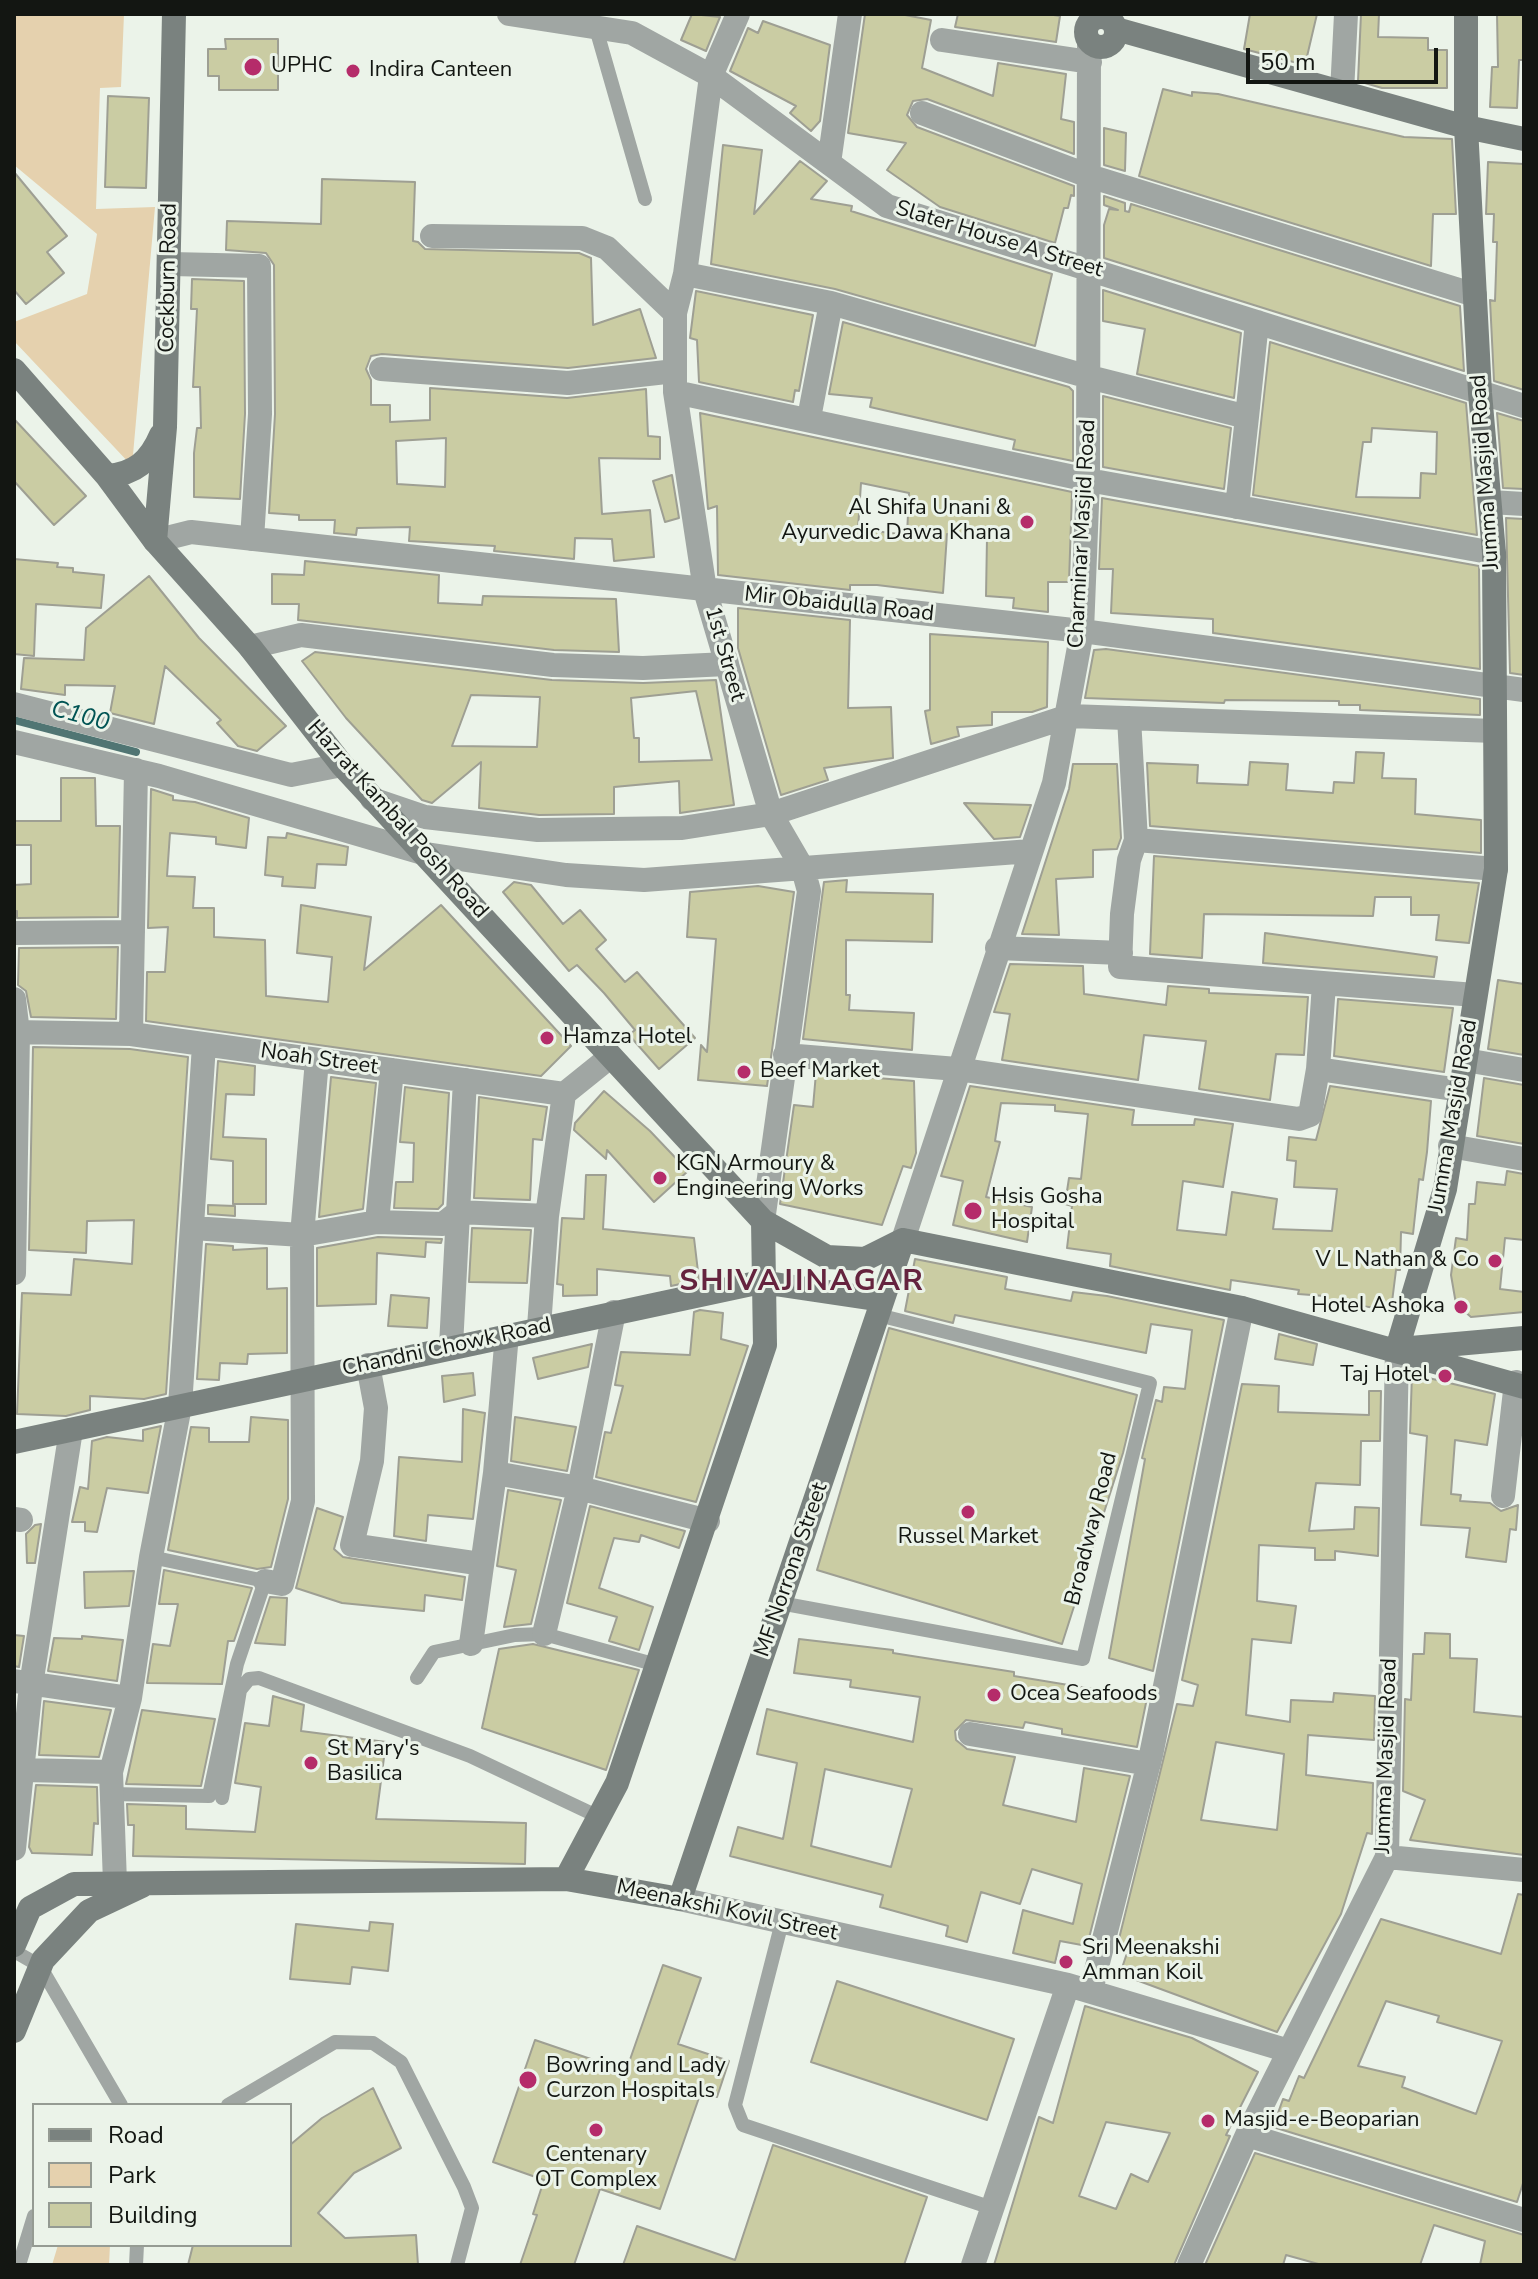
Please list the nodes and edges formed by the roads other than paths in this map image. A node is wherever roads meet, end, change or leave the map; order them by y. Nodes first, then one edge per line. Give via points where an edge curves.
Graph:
1 (174, 14) edge
2 (509, 14) edge
3 (518, 14) edge
4 (738, 14) edge
5 (850, 14) edge
6 (1346, 14) edge
7 (1466, 14) edge
8 (632, 24) edge
9 (595, 25) junction
10 (1088, 35) edge
11 (942, 40) dead end
12 (711, 76) junction
13 (1342, 92) junction
14 (922, 113) dead end
15 (1466, 127) junction
16 (1524, 139) edge
17 (829, 163) junction
18 (1089, 176) junction
19 (645, 199) dead end
20 (432, 236) dead end
21 (171, 264) junction
22 (1089, 268) junction
23 (685, 274) junction
24 (1475, 295) junction
25 (831, 303) junction
26 (675, 313) junction
27 (1257, 322) junction
28 (381, 369) dead end
29 (15, 373) edge
30 (1089, 377) junction
31 (675, 381) junction
32 (1480, 393) junction
33 (1524, 406) edge
34 (1247, 417) junction
35 (809, 418) junction
36 (165, 427) junction
37 (107, 476) junction
38 (1088, 480) junction
39 (1490, 502) junction
40 (1524, 504) edge
41 (1237, 507) junction
42 (252, 539) junction
43 (155, 541) junction
44 (1494, 553) junction
45 (705, 590) junction
46 (1082, 631) junction
47 (250, 647) junction
48 (727, 664) junction
49 (1495, 687) junction
50 (1524, 690) edge
51 (14, 704) edge
52 (1069, 716) junction
53 (1129, 718) junction
54 (1495, 731) junction
55 (14, 742) edge
56 (342, 765) junction
57 (136, 770) junction
58 (372, 799) junction
59 (771, 814) junction
60 (1136, 840) junction
61 (1031, 851) junction
62 (426, 854) junction
63 (803, 869) junction
64 (1496, 869) junction
65 (133, 932) junction
66 (14, 933) edge
67 (997, 948) junction
68 (1121, 953) junction
69 (1324, 984) junction
70 (1475, 995) junction
71 (14, 999) edge
72 (16, 1033) edge
73 (131, 1034) junction
74 (204, 1045) junction
75 (785, 1055) junction
76 (610, 1057) junction
77 (317, 1060) junction
78 (1465, 1060) junction
79 (957, 1069) junction
80 (1318, 1069) junction
81 (392, 1070) junction
82 (1524, 1070) edge
83 (465, 1080) junction
84 (1460, 1090) junction
85 (564, 1094) junction
86 (1450, 1146) junction
87 (1524, 1159) edge
88 (458, 1212) junction
89 (547, 1216) junction
90 (763, 1221) junction
91 (377, 1222) junction
92 (192, 1228) junction
93 (302, 1235) junction
94 (903, 1240) junction
95 (14, 1273) edge
96 (761, 1282) junction
97 (880, 1307) junction
98 (1242, 1308) junction
99 (614, 1312) junction
100 (539, 1327) junction
101 (507, 1334) junction
102 (1524, 1338) edge
103 (451, 1346) junction
104 (1397, 1349) junction
105 (368, 1365) junction
106 (305, 1379) junction
107 (1520, 1384) edge
108 (180, 1406) junction
109 (71, 1430) junction
110 (14, 1442) edge
111 (495, 1473) junction
112 (579, 1488) junction
113 (1503, 1496) dead end
114 (708, 1521) junction
115 (151, 1557) junction
116 (482, 1564) junction
117 (265, 1581) junction
118 (780, 1603) junction
119 (544, 1634) junction
120 (471, 1644) junction
121 (657, 1665) junction
122 (417, 1678) dead end
123 (22, 1683) edge
124 (130, 1698) junction
125 (970, 1734) dead end
126 (1149, 1764) junction
127 (24, 1770) junction
128 (111, 1783) junction
129 (222, 1798) dead end
130 (599, 1817) junction
131 (14, 1849) edge
132 (1387, 1857) junction
133 (1524, 1870) edge
134 (566, 1879) junction
135 (151, 1881) junction
136 (115, 1883) junction
137 (680, 1899) junction
138 (22, 1906) edge
139 (782, 1922) junction
140 (14, 1945) edge
141 (14, 1951) edge
142 (40, 1966) junction
143 (1079, 1988) junction
144 (14, 2031) edge
145 (1289, 2051) junction
146 (120, 2103) edge
147 (231, 2103) edge
148 (1247, 2135) junction
149 (992, 2208) junction
150 (1524, 2220) edge
151 (32, 2223) edge
152 (19, 2265) edge
153 (457, 2265) edge
154 (973, 2265) edge
155 (1189, 2265) edge

1 - 21 street, Cockburn Road
2 - 3 street, Slater House A Street
3 - 9 street, Slater House A Street
4 - 12 street, 1st Street
5 - 17 street
6 - 13 street
7 - 15 street, Jumma Masjid Road
8 - 9 street, Slater House A Street
8 - 12 street, Slater House A Street
9 - 19 lane
10 - 11 street
10 - 13 street via 1098,16 1108,18 1116,29
10 - 18 street, Charminar Masjid Road
12 - 17 street, Slater House A Street
12 - 23 street, 1st Street
13 - 15 street
14 - 18 street
15 - 16 street
15 - 24 street, Jumma Masjid Road
17 - 22 street, Slater House A Street via 887,206
18 - 22 street, Charminar Masjid Road
18 - 24 street
20 - 26 street via 582,238 607,248
21 - 36 street, Cockburn Road
21 - 42 street via 259,266 260,414
22 - 27 street, Slater House A Street
22 - 30 street, Charminar Masjid Road
23 - 25 street
23 - 26 street, 1st Street
24 - 32 street, Jumma Masjid Road
25 - 30 street
25 - 35 street
26 - 31 street, 1st Street
27 - 32 street, Slater House A Street
27 - 34 street
28 - 31 street via 568,383
29 - 37 street, Hazrat Kambal Posh Road
30 - 34 street
30 - 38 street, Charminar Masjid Road
31 - 35 street
31 - 45 street, 1st Street
32 - 33 street, Slater House A Street
32 - 39 street, Jumma Masjid Road
34 - 41 street
35 - 38 street
36 - 37 street via 143,463 126,475
36 - 43 street, Cockburn Road
37 - 43 street, Hazrat Kambal Posh Road
38 - 41 street
38 - 46 street, Charminar Masjid Road
39 - 40 street
39 - 44 street, Jumma Masjid Road
41 - 44 street
42 - 43 street, Mir Obaidulla Road via 191,532
42 - 45 street, Mir Obaidulla Road
43 - 47 street, Hazrat Kambal Posh Road
44 - 49 street, Jumma Masjid Road
45 - 46 street, Mir Obaidulla Road
45 - 48 street, 1st Street
46 - 49 street, Mir Obaidulla Road
46 - 52 street, Charminar Masjid Road
47 - 48 street via 301,635 553,665
47 - 56 street, Hazrat Kambal Posh Road
48 - 59 street, 1st Street
49 - 50 street, Mir Obaidulla Road
49 - 54 street, Jumma Masjid Road
51 - 56 street via 291,775
52 - 53 street
52 - 59 street
52 - 61 street, Charminar Masjid Road
53 - 54 street
53 - 60 street
54 - 64 street, Jumma Masjid Road
55 - 57 street
56 - 58 street, Hazrat Kambal Posh Road
57 - 62 street
57 - 65 street
58 - 59 street via 425,817 538,830 682,828
58 - 62 street, Hazrat Kambal Posh Road
59 - 63 street, 1st Street
60 - 64 street
60 - 68 street via 1129,860
61 - 63 street
61 - 67 street, Charminar Masjid Road
62 - 63 street via 566,875 644,880
62 - 76 street, Hazrat Kambal Posh Road
63 - 75 street, 1st Street via 809,891
64 - 70 street, Jumma Masjid Road
65 - 66 street
65 - 73 street
67 - 68 street
67 - 79 street, Charminar Masjid Road
68 - 69 street via 1120,967 1139,971
69 - 70 street
69 - 80 street
70 - 78 street, Jumma Masjid Road
71 - 72 street
72 - 73 street, Noah Street
72 - 95 street
73 - 74 street, Noah Street
74 - 77 street, Noah Street
74 - 92 street
75 - 79 street
75 - 90 street, 1st Street
76 - 85 street
76 - 90 street, Hazrat Kambal Posh Road
77 - 81 street, Noah Street
77 - 93 street
78 - 82 street
78 - 84 street, Jumma Masjid Road
79 - 80 street via 1299,1119 1310,1115
79 - 94 street, Charminar Masjid Road
80 - 84 street
81 - 83 street, Noah Street
81 - 91 street
83 - 85 street, Noah Street
83 - 88 street
84 - 86 street, Jumma Masjid Road
85 - 89 street
86 - 87 street
86 - 104 street, Jumma Masjid Road via 1445,1189
88 - 89 street
88 - 91 street via 443,1224
88 - 103 street
89 - 100 street
90 - 94 street, Hazrat Kambal Posh Road via 827,1257 865,1259
90 - 96 street
91 - 93 street
92 - 93 street
92 - 108 street
93 - 106 street
94 - 97 street, MF Norrona Street
94 - 98 street
96 - 97 street, Chandni Chowk Road
96 - 99 street, Chandni Chowk Road
96 - 114 street via 765,1345
97 - 118 street, MF Norrona Street
97 - 118 lane, Broadway Road via 1150,1383 1083,1659
98 - 104 street
98 - 126 street
99 - 100 street, Chandni Chowk Road
99 - 112 street
100 - 101 street, Chandni Chowk Road
101 - 103 street, Chandni Chowk Road
101 - 111 street
102 - 104 street
103 - 105 street, Chandni Chowk Road
104 - 107 street
104 - 132 street, Jumma Masjid Road
105 - 106 street, Chandni Chowk Road
105 - 116 street via 376,1408 372,1461 352,1545
106 - 108 street, Chandni Chowk Road
106 - 117 street via 303,1501 282,1584
107 - 113 street
108 - 109 street, Chandni Chowk Road
108 - 115 street
109 - 110 street, Chandni Chowk Road
109 - 123 street
111 - 112 street
111 - 116 street
112 - 114 street
112 - 119 street
114 - 121 street
115 - 117 lane
115 - 124 street
116 - 120 street
117 - 128 lane via 237,1664 209,1796
118 - 137 street, MF Norrona Street
119 - 120 lane
119 - 121 lane
120 - 122 lane via 434,1652
121 - 130 street via 617,1783
123 - 124 street
123 - 127 street
124 - 128 street
125 - 126 street
126 - 143 street
127 - 128 street
127 - 131 street
128 - 136 street
129 - 130 lane via 240,1690 249,1679 259,1678 470,1756
130 - 134 street
132 - 133 street
132 - 145 street, Jumma Masjid Road
134 - 135 street, Meenakshi Kovil Street
134 - 137 street, Meenakshi Kovil Street
135 - 136 street, Meenakshi Kovil Street
135 - 142 street via 89,1911
136 - 138 street, Meenakshi Kovil Street via 74,1884
137 - 139 street, Meenakshi Kovil Street
138 - 140 street
139 - 143 street, Meenakshi Kovil Street
139 - 149 lane via 735,2105 743,2125
141 - 142 lane
142 - 144 street
142 - 146 lane
143 - 145 street, Meenakshi Kovil Street
143 - 149 street
145 - 148 street, Jumma Masjid Road
147 - 153 lane via 335,2042 361,2040 383,2048 401,2062 472,2208
148 - 150 street
148 - 155 street, Jumma Masjid Road
149 - 154 street
151 - 152 lane

